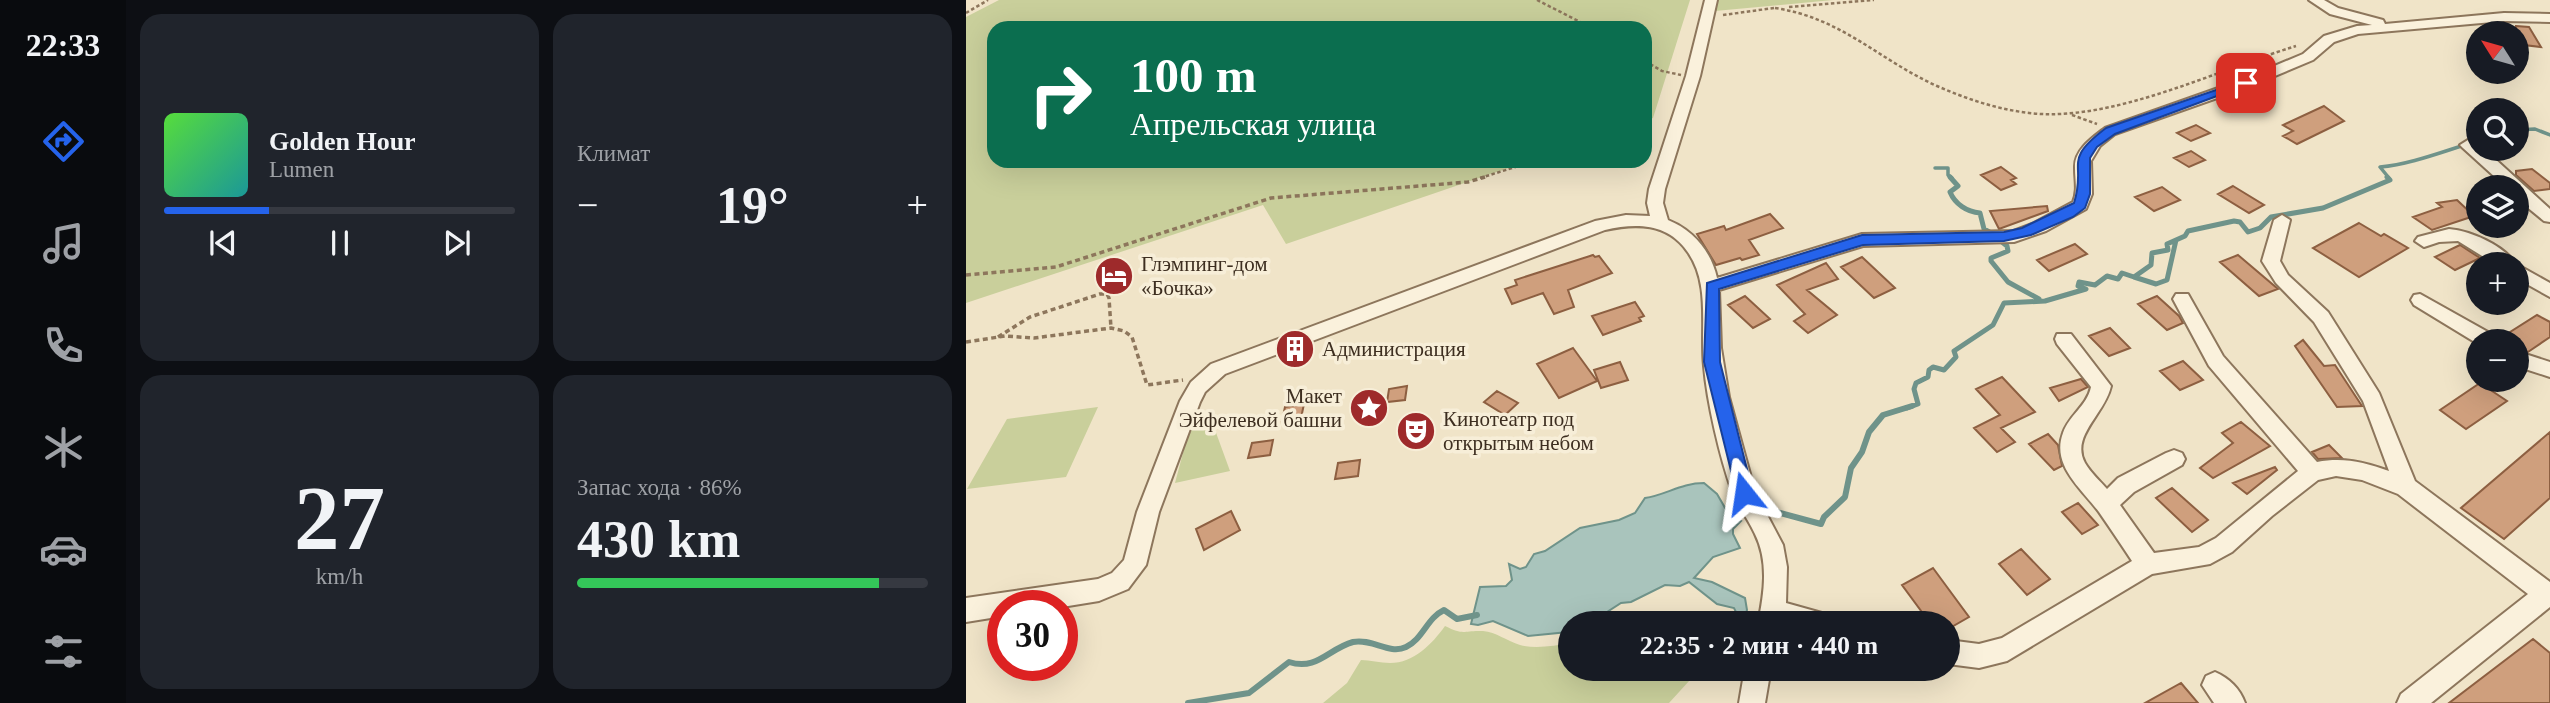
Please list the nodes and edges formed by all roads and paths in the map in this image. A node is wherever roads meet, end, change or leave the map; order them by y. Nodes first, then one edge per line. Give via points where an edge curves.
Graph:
1 (988, 0) edge
2 (1537, 0) edge
3 (1711, 0) edge
4 (1874, 0) edge
5 (2314, 0) edge
6 (1775, 8) junction
7 (2502, 9) edge
8 (966, 13) edge
9 (1706, 17) junction
10 (2550, 18) edge
11 (1578, 21) edge
12 (2403, 27) junction
13 (2326, 28) junction
14 (1652, 65) edge
15 (1693, 76) junction
16 (2066, 114) junction
17 (2110, 131) junction
18 (2489, 161) edge
19 (1513, 168) edge
20 (2503, 175) edge
21 (2529, 199) edge
22 (2550, 217) edge
23 (2282, 220) dead end
24 (1660, 223) junction
25 (2424, 241) dead end
26 (2487, 252) edge
27 (966, 275) edge
28 (2529, 278) edge
29 (1712, 286) junction
30 (2550, 291) edge
31 (2182, 299) dead end
32 (2420, 300) dead end
33 (1111, 328) junction
34 (2468, 329) edge
35 (998, 337) junction
36 (2064, 339) dead end
37 (966, 342) edge
38 (2529, 363) edge
39 (2550, 370) edge
40 (1198, 387) junction
41 (2174, 459) dead end
42 (2312, 472) junction
43 (2406, 487) junction
44 (2106, 504) junction
45 (2148, 565) junction
46 (2548, 595) edge
47 (966, 610) edge
48 (1772, 611) edge
49 (1960, 654) edge
50 (1756, 681) edge
51 (1752, 703) edge
52 (2410, 703) edge

1 - 8 path
2 - 11 path
3 - 9 street
4 - 6 path
5 - 12 street via 2343,14
5 - 13 street
6 - 9 path
6 - 16 path via 1818,16 1934,85 1988,108 2034,116
7 - 10 street
7 - 12 street
9 - 15 street
12 - 13 street
13 - 16 path via 2284,49 2143,98
13 - 17 street via 2308,57
14 - 15 path via 1667,73
15 - 24 street via 1657,189
16 - 17 path
17 - 29 street via 2092,144 2083,158 2080,205 2026,232 1996,237 1862,240
18 - 20 street
19 - 27 path via 1468,182 1270,198 1056,267
21 - 22 street
23 - 43 street via 2271,261 2282,279 2321,317 2372,399
24 - 29 street via 1680,232 1694,247
24 - 40 street via 1637,219 1601,225 1228,364
25 - 26 street via 2442,233 2458,234
28 - 30 street
29 - 48 street via 1712,362 1744,493 1772,549 1776,572
31 - 42 street via 2216,361
32 - 34 street
33 - 35 path via 1034,338
33 - 35 path via 1109,298 1104,293 1023,319
33 - 40 path via 1132,337 1147,385 1181,379
35 - 37 path
36 - 44 street via 2101,386 2098,400 2073,433 2070,451 2076,468
38 - 39 street
40 - 47 street via 1129,573 1099,590
41 - 44 street via 2126,485
42 - 43 street via 2336,467 2363,471
42 - 45 street via 2224,545 2202,557
43 - 46 street
44 - 45 street
45 - 49 street via 2007,649 1979,656
46 - 52 street
50 - 51 street

